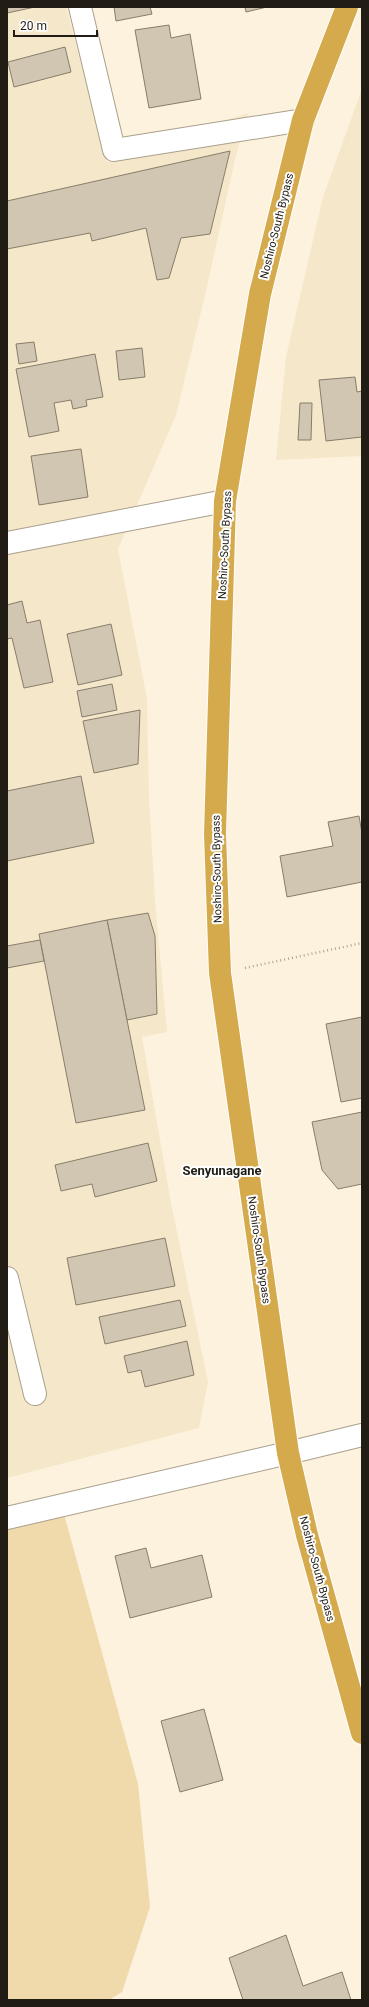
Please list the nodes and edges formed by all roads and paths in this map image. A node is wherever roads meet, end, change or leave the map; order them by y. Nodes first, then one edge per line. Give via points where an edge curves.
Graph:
1 (80, 7) edge
2 (347, 7) edge
3 (303, 120) junction
4 (225, 501) junction
5 (7, 543) edge
6 (362, 943) edge
7 (220, 973) junction
8 (7, 1278) edge
9 (35, 1394) dead end
10 (362, 1436) edge
11 (288, 1453) junction
12 (7, 1518) edge
13 (362, 1733) edge

1 - 3 street via 114,150
2 - 3 highway, Noshiro-South Bypass
3 - 4 highway, Noshiro-South Bypass via 260,294
4 - 5 street
4 - 7 highway, Noshiro-South Bypass via 215,834
6 - 7 path
7 - 11 highway, Noshiro-South Bypass
8 - 9 street
10 - 11 street
11 - 12 street
11 - 13 highway, Noshiro-South Bypass via 307,1535

